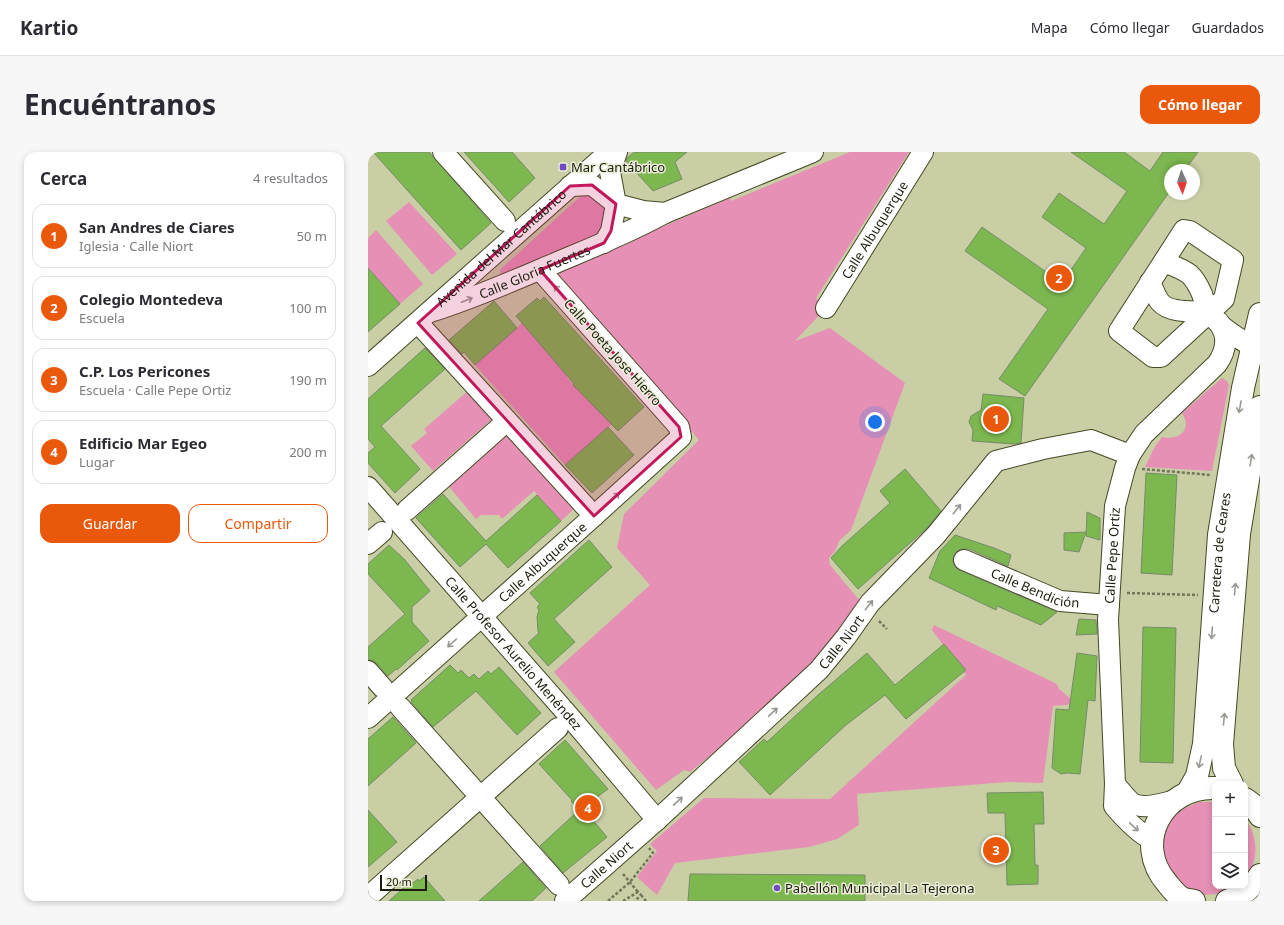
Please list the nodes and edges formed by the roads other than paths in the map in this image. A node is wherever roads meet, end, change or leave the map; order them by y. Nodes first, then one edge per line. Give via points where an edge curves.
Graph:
1 (443, 152) edge
2 (609, 152) edge
3 (618, 152) edge
4 (813, 152) edge
5 (924, 152) edge
6 (570, 186) junction
7 (616, 204) junction
8 (665, 213) junction
9 (505, 221) dead end
10 (604, 243) junction
11 (1164, 262) junction
12 (540, 270) junction
13 (1150, 282) junction
14 (826, 308) dead end
15 (1260, 314) edge
16 (424, 317) junction
17 (1214, 317) junction
18 (1253, 347) junction
19 (1217, 364) junction
20 (368, 366) edge
21 (1246, 378) junction
22 (1260, 407) edge
23 (507, 421) junction
24 (681, 437) joint
25 (1134, 462) junction
26 (368, 488) edge
27 (407, 510) dead end
28 (594, 516) junction
29 (964, 560) dead end
30 (1110, 599) junction
31 (481, 616) junction
32 (368, 671) edge
33 (383, 688) dead end
34 (400, 707) dead end
35 (368, 718) edge
36 (558, 728) dead end
37 (1230, 781) edge
38 (1115, 784) junction
39 (1212, 788) edge
40 (1180, 796) junction
41 (480, 797) junction
42 (1248, 802) edge
43 (1260, 816) edge
44 (658, 820) junction
45 (1152, 840) junction
46 (1260, 875) edge
47 (562, 893) edge
48 (371, 894) edge
49 (1187, 900) edge
50 (1231, 900) edge

1 - 9 street
2 - 6 street, Avenida del Mar Cantábrico
3 - 7 street, Calle Gloria Fuertes via 610,172
4 - 8 street, Calle Gloria Fuertes
5 - 14 street, Calle Albuquerque
6 - 7 street, Calle Gloria Fuertes via 592,185
6 - 16 street, Avenida del Mar Cantábrico
7 - 8 street, Calle Gloria Fuertes via 642,211
7 - 10 street, Calle Gloria Fuertes via 611,231
8 - 10 street, Calle Gloria Fuertes
10 - 12 street, Calle Gloria Fuertes
11 - 13 street
11 - 17 street via 1192,276
11 - 17 street via 1184,230 1190,231 1233,260 1224,299
16 -> 12 street, Calle Gloria Fuertes
24 -> 12 street, Calle Poeta Jose Hierro via 680,426
13 - 17 street via 1160,303 1170,309
13 - 17 street via 1119,331 1153,357 1161,357
15 - 18 main road, Carretera de Ceares
16 - 20 street, Calle Gloria Fuertes
16 - 23 street
17 - 18 street
17 - 19 street via 1225,337 1224,348
18 - 21 main road, Carretera de Ceares
19 - 21 street via 1233,363
19 - 25 street, Calle Pepe Ortiz via 1144,434
21 -> 40 main road, Carretera de Ceares via 1218,535 1204,744 1197,776
37 -> 22 main road, Carretera de Ceares via 1224,768 1222,744 1239,534
23 - 27 street
23 - 28 street
28 -> 24 street, Calle Albuquerque
25 - 30 street, Calle Pepe Ortiz via 1116,506
44 -> 25 street, Calle Niort via 819,670 870,603 936,535 996,461 1043,448 1090,440
26 - 31 street, Calle Profesor Aurelio Menéndez
28 - 31 street, Calle Albuquerque
29 - 30 street, Calle Bendición via 1060,601
30 - 38 street, Calle Pepe Ortiz via 1108,620
31 -> 35 street, Calle Albuquerque
31 - 44 street, Calle Profesor Aurelio Menéndez
32 - 33 street
34 - 41 street
36 - 41 street
38 - 40 street via 1132,803 1140,805 1149,806
38 -> 45 street, Calle Pepe Ortiz via 1108,808
39 - 40 main road via 1204,787
40 - 45 main road, Carretera de Ceares via 1162,812
41 - 47 street
41 - 48 street
42 - 43 main road
44 - 47 street, Calle Niort
45 - 49 main road via 1153,858 1160,876 1172,890
46 - 50 main road via 1253,885

